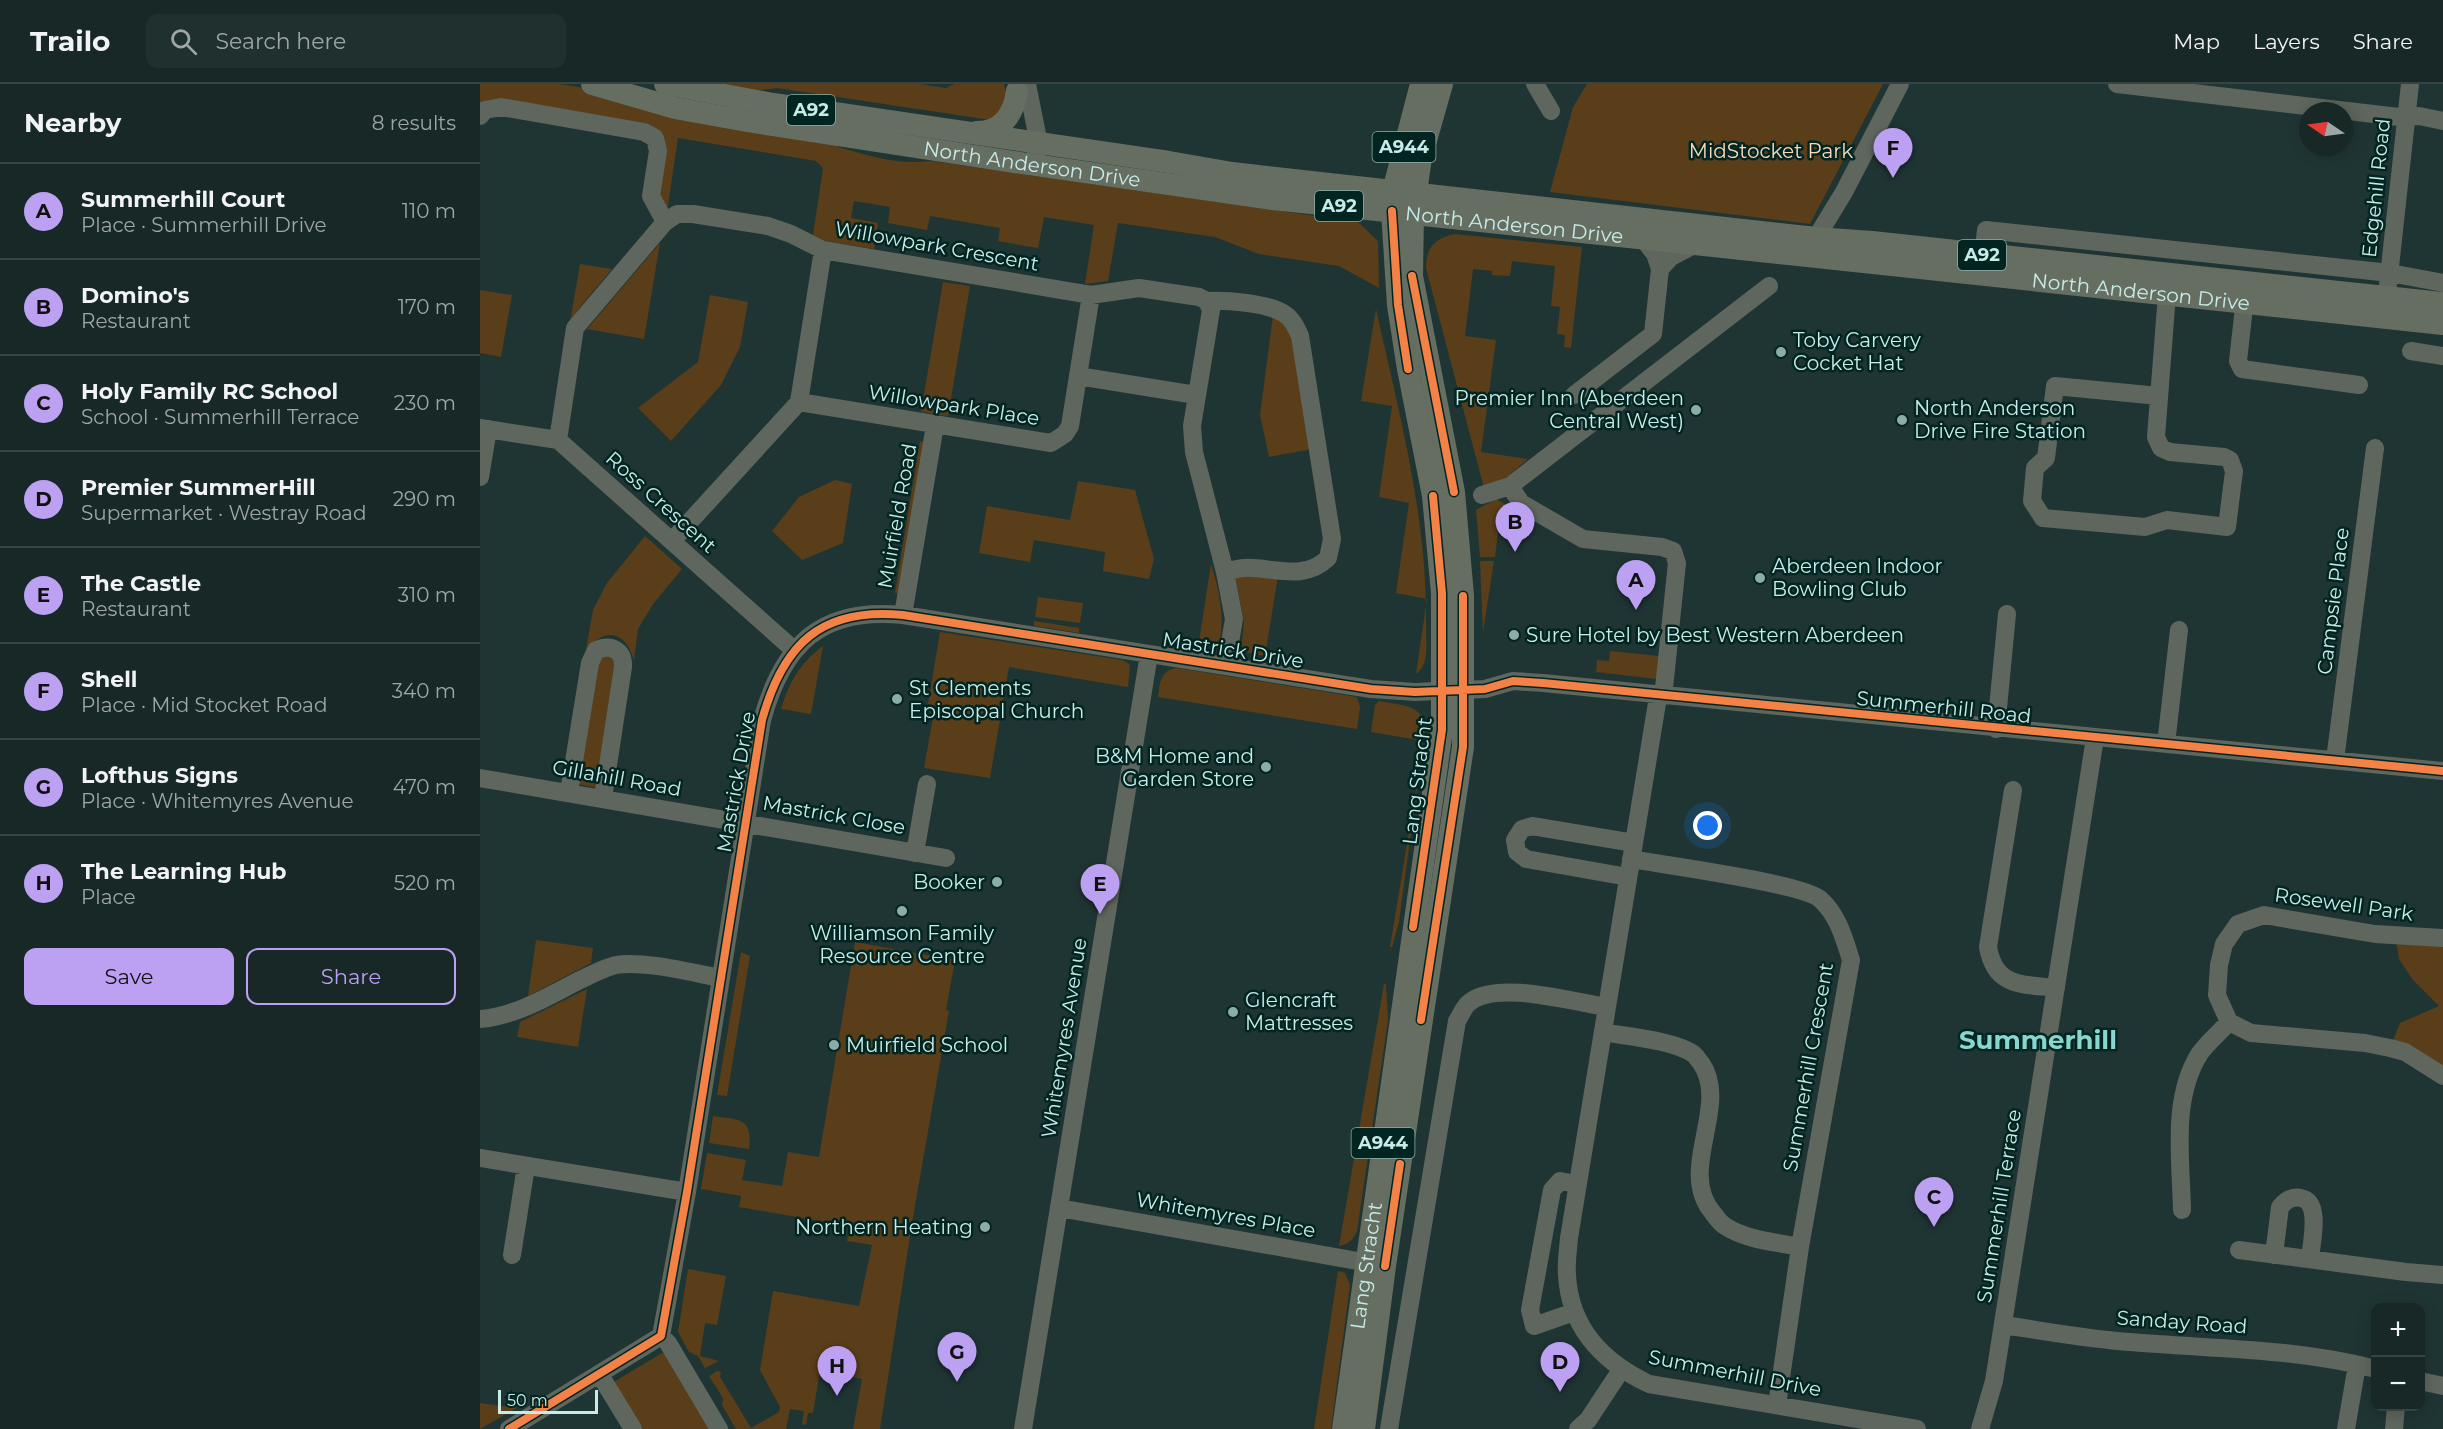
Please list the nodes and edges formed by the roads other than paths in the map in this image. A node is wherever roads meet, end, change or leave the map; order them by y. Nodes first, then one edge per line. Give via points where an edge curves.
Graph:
1 (592, 84) edge
2 (665, 84) edge
3 (1421, 84) edge
4 (1442, 84) edge
5 (1535, 84) edge
6 (1900, 84) edge
7 (2117, 84) edge
8 (2410, 84) edge
9 (1020, 86) edge
10 (1551, 111) dead end
11 (480, 116) edge
12 (2406, 117) junction
13 (2443, 121) edge
14 (957, 131) junction
15 (1030, 153) junction
16 (1403, 202) junction
17 (665, 222) junction
18 (1644, 240) junction
19 (1694, 245) junction
20 (1815, 247) junction
21 (823, 250) junction
22 (1983, 255) junction
23 (1660, 269) junction
24 (2390, 273) junction
25 (2443, 283) edge
26 (1769, 286) dead end
27 (2245, 293) junction
28 (2167, 294) junction
29 (1091, 295) junction
30 (2387, 297) junction
31 (1207, 301) junction
32 (2443, 303) edge
33 (2443, 324) edge
34 (2411, 351) dead end
35 (2436, 361) edge
36 (1078, 376) junction
37 (2359, 385) dead end
38 (1196, 395) junction
39 (1574, 395) dead end
40 (2159, 396) junction
41 (799, 402) junction
42 (935, 425) junction
43 (484, 428) edge
44 (558, 440) junction
45 (2375, 448) dead end
46 (480, 477) edge
47 (1510, 486) junction
48 (1482, 495) dead end
49 (672, 541) junction
50 (1225, 572) junction
51 (2007, 614) dead end
52 (903, 615) junction
53 (2179, 630) dead end
54 (794, 650) junction
55 (1149, 654) junction
56 (1226, 666) junction
57 (1454, 690) junction
58 (1661, 696) junction
59 (1996, 729) junction
60 (2095, 738) junction
61 (2166, 744) junction
62 (2335, 760) junction
63 (2443, 771) edge
64 (480, 778) edge
65 (927, 784) dead end
66 (2013, 790) dead end
67 (569, 792) junction
68 (603, 798) junction
69 (746, 823) junction
70 (915, 853) junction
71 (946, 858) dead end
72 (1631, 860) junction
73 (2443, 938) edge
74 (721, 978) junction
75 (2056, 988) junction
76 (1607, 1007) junction
77 (480, 1019) edge
78 (2229, 1022) junction
79 (1603, 1032) junction
80 (2443, 1076) edge
81 (480, 1158) edge
82 (526, 1166) junction
83 (1576, 1184) junction
84 (687, 1192) junction
85 (1059, 1208) junction
86 (2182, 1210) dead end
87 (1800, 1247) junction
88 (2239, 1250) dead end
89 (512, 1255) dead end
90 (2274, 1255) junction
91 (2310, 1259) junction
92 (1375, 1264) junction
93 (2443, 1275) edge
94 (1574, 1312) junction
95 (2003, 1325) junction
96 (662, 1336) junction
97 (2357, 1365) junction
98 (2371, 1368) edge
99 (1621, 1371) junction
100 (600, 1375) junction
101 (2425, 1382) edge
102 (2443, 1386) edge
103 (1777, 1405) junction
104 (2396, 1411) edge
105 (1843, 1423) edge
106 (509, 1429) edge
107 (633, 1429) edge
108 (719, 1429) edge
109 (1023, 1429) edge
110 (1343, 1429) edge
111 (1364, 1429) edge
112 (1389, 1429) edge
113 (1578, 1429) edge
114 (1917, 1429) edge
115 (1980, 1429) edge
116 (2346, 1429) edge
117 (2394, 1429) edge

1 - 15 main road, North Anderson Drive / A92 via 711,115
2 - 14 main road, North Anderson Drive / A92
3 - 16 main road, A944
4 - 16 main road, A944 via 1421,158
5 - 10 street
6 - 20 street
7 - 12 street
8 - 12 street, Edgehill Road
9 - 14 main road via 1011,114 999,125 981,133
9 - 15 street
11 - 17 street via 486,110 501,107 644,132 655,138 658,152 651,196
12 - 13 street
12 - 24 street, Edgehill Road
14 - 15 main road, North Anderson Drive / A92
15 - 16 main road, North Anderson Drive / A92 via 1273,199
16 - 18 main road, North Anderson Drive / A92
16 - 20 main road, North Anderson Drive / A92
16 - 57 main road, Lang Stracht / A944 via 1398,305 1433,496
17 - 21 street, Willowpark Crescent via 678,214 693,214 768,226
17 - 44 street via 575,328
18 - 19 main road, North Anderson Drive / A92
18 - 23 street
19 - 20 main road, North Anderson Drive / A92
19 - 23 street via 1671,257
20 - 22 main road, North Anderson Drive / A92 via 1872,242
20 - 28 main road, North Anderson Drive / A92
21 - 29 street, Willowpark Crescent
21 - 41 street
22 - 24 street via 1986,230
22 - 27 main road, North Anderson Drive / A92
23 - 39 street via 1653,334
24 - 25 street
24 - 30 street, Edgehill Road
26 - 47 street
27 - 28 main road, North Anderson Drive / A92
27 - 30 main road, North Anderson Drive / A92
27 - 33 main road, North Anderson Drive / A92
27 - 37 street via 2238,361 2242,369
28 - 40 street
29 - 31 street, Willowpark Crescent via 1138,288
29 - 36 street, Willowpark Place
30 - 32 main road, North Anderson Drive / A92
31 - 38 street via 1210,310
31 - 50 street, Willowpark Crescent via 1269,307 1294,323 1300,336 1332,539 1328,558 1312,570 1280,572 1252,567
34 - 35 street
36 - 38 street
36 - 42 street, Willowpark Place via 1070,426 1051,443
38 - 50 street via 1194,452
40 - 40 street via 2156,437 2161,447 2170,452 2230,460 2234,471 2227,527 2167,520 2145,527 2043,518 2032,501 2035,468 2046,458 2055,386
41 - 42 street, Willowpark Place
41 - 49 street
42 - 52 street, Muirfield Road
43 - 44 street
43 - 46 street
44 - 49 street, Ross Crescent
45 - 62 street, Campsie Place
47 - 48 street
47 - 58 street, Summerhill Drive via 1521,503 1583,539 1673,551 1677,563
49 - 54 street, Ross Crescent
50 - 56 street via 1234,619
51 - 59 street
52 - 54 street, Mastrick Drive via 878,612 848,617 828,624
52 - 55 street, Mastrick Drive
53 - 61 street
54 - 69 street, Mastrick Drive via 770,691
55 - 56 street, Mastrick Drive
55 - 85 street, Whitemyres Avenue
56 - 57 street, Mastrick Drive via 1371,689
57 - 58 street, Summerhill Road via 1485,689 1513,681
57 - 92 main road, Lang Stracht / A944 via 1441,742
58 - 59 street, Summerhill Road
58 - 72 street, Summerhill Drive
59 - 60 street, Summerhill Road
60 - 61 street, Summerhill Road
60 - 75 street, Summerhill Terrace
61 - 62 street, Summerhill Road
62 - 63 street, Summerhill Road
64 - 67 street, Gillahill Road
65 - 70 street, Mastrick Close
66 - 75 street via 1988,947 1990,958 1998,973 2009,981
67 - 68 street, Gillahill Road
67 - 68 street via 590,663 596,650 611,647 624,659
68 - 69 street, Gillahill Road
69 - 70 street, Mastrick Close
69 - 74 street, Mastrick Drive
70 - 71 street, Mastrick Close
72 - 72 street via 1526,860 1517,852 1515,840 1522,829 1532,826
72 - 76 street, Summerhill Drive
72 - 87 street, Summerhill Crescent via 1791,887 1819,898 1842,928 1851,960
73 - 78 street, Rosewell Park via 2375,934 2264,915 2238,924 2224,944 2219,965 2217,995
74 - 77 street via 637,964 618,965 522,1010
74 - 84 street, Mastrick Drive
75 - 95 street, Summerhill Terrace
76 - 79 street, Summerhill Drive
76 - 112 street via 1507,990 1488,992 1468,1002 1457,1021
78 - 80 street via 2251,1033 2365,1043 2406,1052
78 - 86 street via 2202,1051 2186,1084 2181,1111
79 - 83 street, Summerhill Drive
79 - 87 street via 1695,1054 1708,1073 1711,1093 1700,1167 1700,1187 1708,1208 1724,1226 1745,1235
81 - 82 street
82 - 84 street
82 - 89 street
83 - 94 street, Summerhill Drive via 1567,1276
83 - 94 street via 1560,1181 1552,1190 1530,1310 1534,1326
84 - 96 street, Mastrick Drive
85 - 92 street, Whitemyres Place
85 - 109 street, Whitemyres Avenue
87 - 103 street, Summerhill Crescent
88 - 90 street
90 - 91 street
90 - 91 street via 2280,1206 2300,1198 2312,1205 2314,1214
91 - 93 street
92 - 110 main road, Lang Stracht / A944
92 - 111 main road, Lang Stracht / A944
94 - 99 street, Summerhill Drive via 1588,1339
95 - 97 street, Sanday Road via 2129,1342 2299,1354
95 - 115 street, Summerhill Terrace via 1994,1381
96 - 100 street
96 - 108 street
97 - 98 street, Sanday Road
97 - 116 street
99 - 103 street, Summerhill Drive via 1649,1384
99 - 113 street
100 - 106 street
100 - 107 street
101 - 102 street
103 - 105 street, Summerhill Drive
104 - 117 street
105 - 114 street, Summerhill Drive

